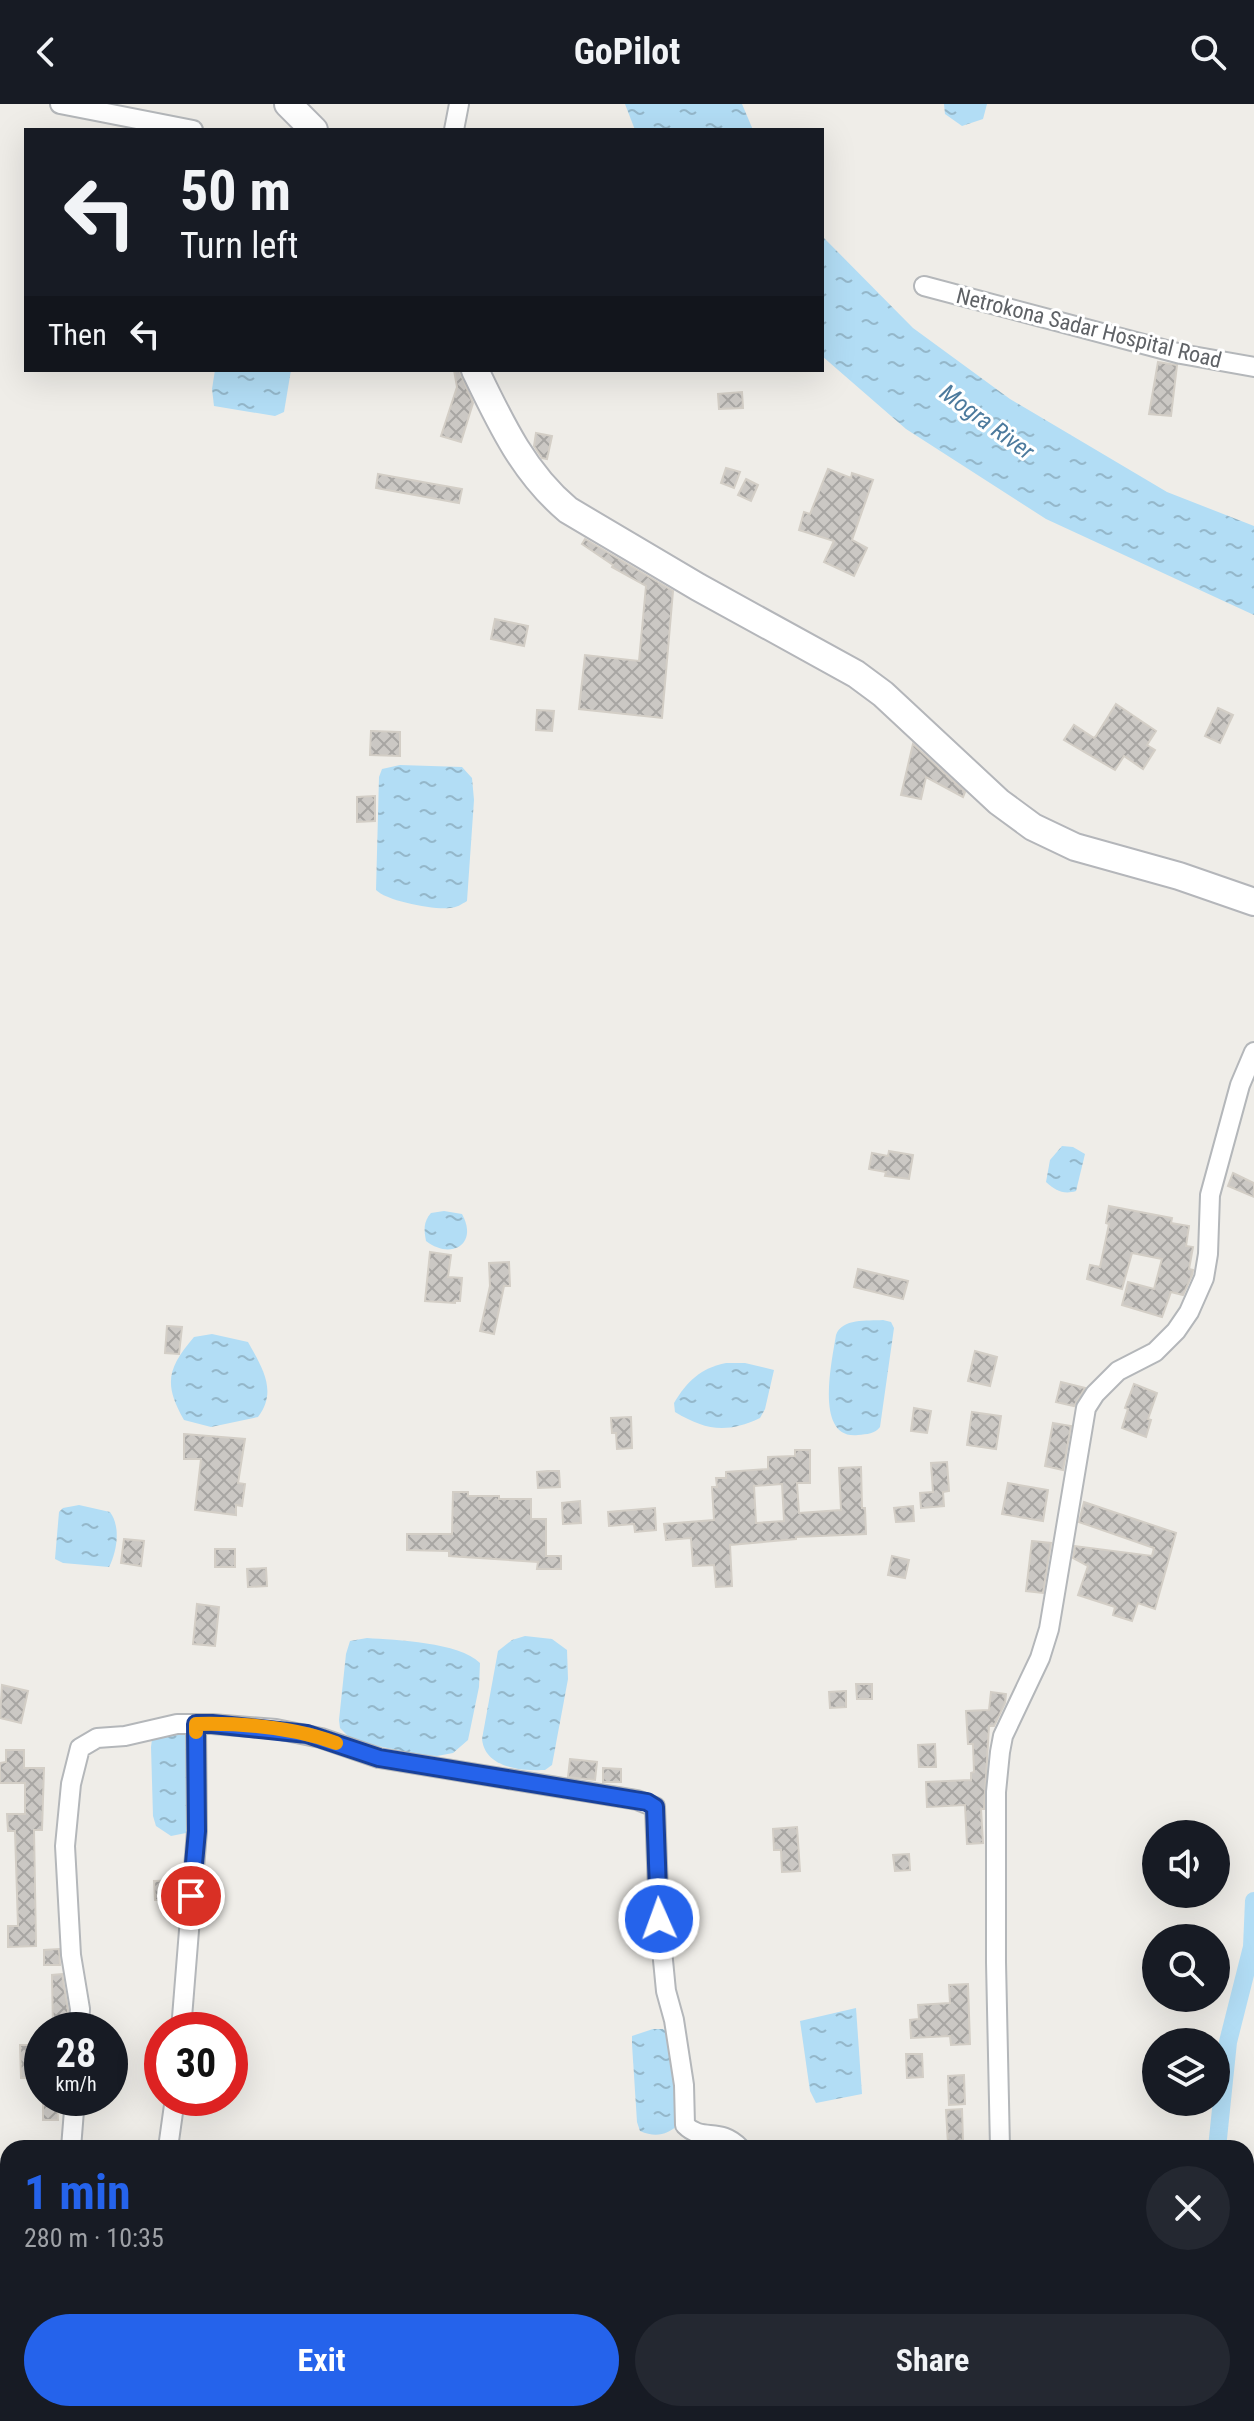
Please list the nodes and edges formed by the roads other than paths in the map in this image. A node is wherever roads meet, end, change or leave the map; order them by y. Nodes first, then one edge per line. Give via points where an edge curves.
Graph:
1 (60, 104) edge
2 (288, 104) edge
3 (459, 104) edge
4 (183, 128) edge
5 (312, 128) edge
6 (454, 128) edge
7 (924, 286) dead end
8 (1254, 367) edge
9 (476, 372) edge
10 (1254, 902) edge
11 (1254, 1052) edge
12 (196, 1724) junction
13 (80, 2012) edge
14 (182, 2012) edge
15 (74, 2116) edge
16 (172, 2116) edge
17 (72, 2140) edge
18 (169, 2140) edge
19 (729, 2140) edge
20 (1000, 2140) edge

1 - 4 street
2 - 5 street
3 - 6 street
7 - 8 street, Netrokona Sadar Hospital Road via 1181,354
9 - 10 street via 509,441 568,510 856,674 1033,827 1075,847
11 - 20 street via 1210,1195 1204,1278 1189,1312 1155,1352 1118,1371 1086,1408 1049,1629 1001,1744 996,1792
12 - 13 street via 97,1738 80,1748 65,1846
12 - 14 street via 197,1831
12 - 19 street via 307,1734 379,1758 655,1807 660,1934 684,2085 685,2125 694,2133 720,2134
15 - 17 street
16 - 18 street

